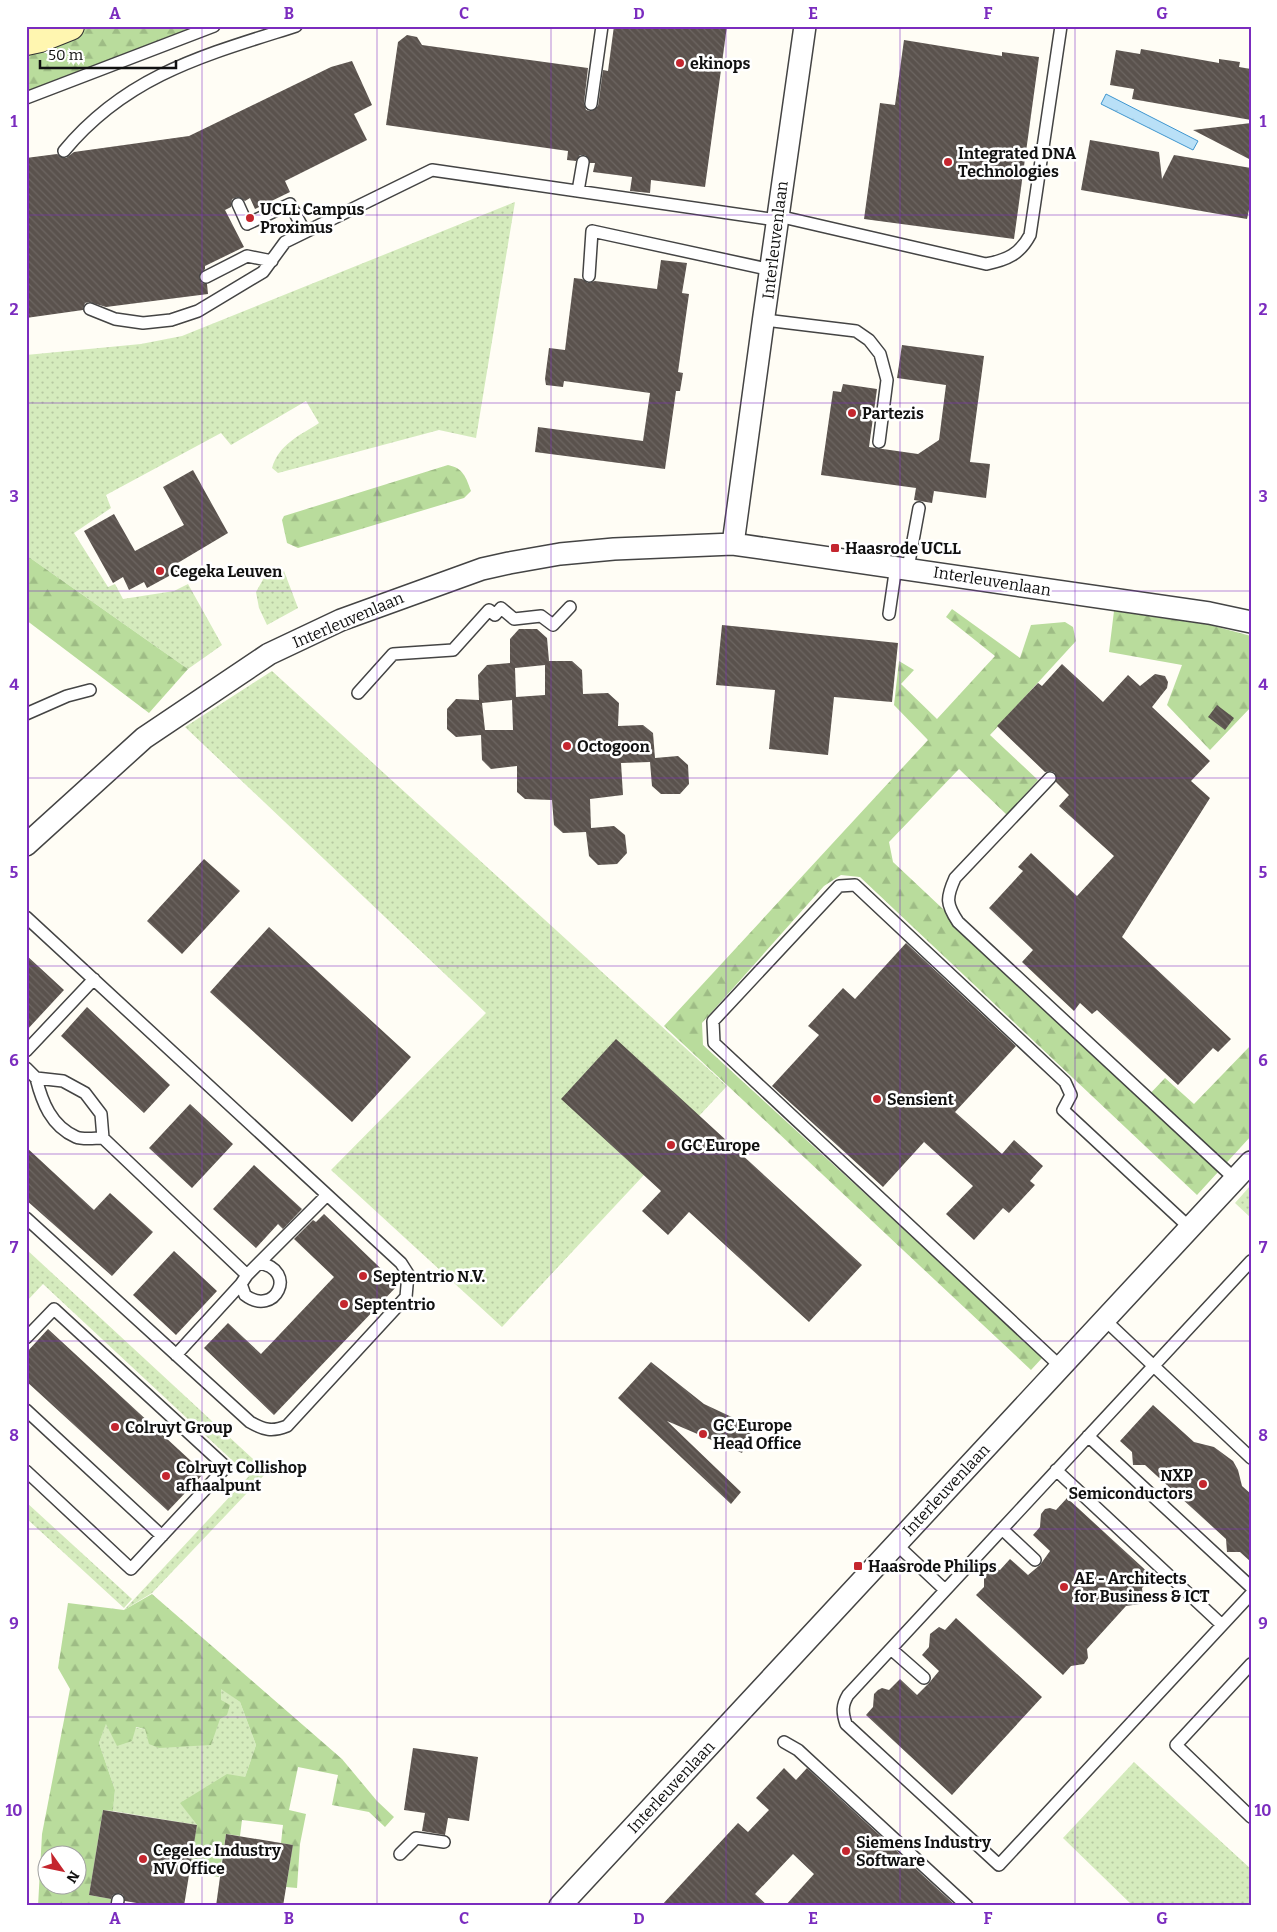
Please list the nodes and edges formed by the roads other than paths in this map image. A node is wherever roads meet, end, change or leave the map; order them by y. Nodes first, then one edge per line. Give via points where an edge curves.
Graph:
1 (70, 26) edge
2 (214, 26) edge
3 (296, 26) edge
4 (602, 26) edge
5 (805, 26) edge
6 (1061, 26) edge
7 (26, 41) edge
8 (26, 98) edge
9 (591, 104) dead end
10 (64, 151) dead end
11 (583, 162) dead end
12 (578, 191) junction
13 (238, 204) dead end
14 (777, 218) junction
15 (304, 232) junction
16 (272, 261) junction
17 (772, 270) junction
18 (589, 276) dead end
19 (206, 277) dead end
20 (90, 309) dead end
21 (765, 320) junction
22 (879, 442) dead end
23 (919, 508) dead end
24 (733, 544) junction
25 (902, 567) junction
26 (570, 607) dead end
27 (889, 614) dead end
28 (1251, 622) edge
29 (90, 690) dead end
30 (358, 693) dead end
31 (26, 714) edge
32 (1050, 778) dead end
33 (26, 845) edge
34 (26, 917) edge
35 (94, 979) junction
36 (26, 1051) edge
37 (26, 1068) edge
38 (36, 1078) junction
39 (103, 1138) junction
40 (1251, 1162) edge
41 (1235, 1179) junction
42 (328, 1195) junction
43 (26, 1218) edge
44 (1190, 1228) junction
45 (1251, 1261) edge
46 (259, 1263) junction
47 (244, 1280) junction
48 (1105, 1320) junction
49 (26, 1338) edge
50 (176, 1355) junction
51 (1061, 1367) junction
52 (1152, 1367) junction
53 (26, 1410) edge
54 (1088, 1436) junction
55 (1251, 1458) edge
56 (1056, 1470) junction
57 (26, 1471) edge
58 (1002, 1529) junction
59 (162, 1536) junction
60 (896, 1544) junction
61 (1035, 1560) dead end
62 (1251, 1587) edge
63 (945, 1590) junction
64 (1251, 1594) edge
65 (1222, 1625) junction
66 (891, 1649) junction
67 (1251, 1664) edge
68 (924, 1678) dead end
69 (784, 1742) dead end
70 (1251, 1817) edge
71 (444, 1842) dead end
72 (400, 1854) dead end
73 (560, 1906) edge
74 (967, 1906) edge

1 - 7 street
2 - 8 lane
3 - 10 lane via 154,77 106,108 81,130
4 - 9 lane
5 - 14 street, Interleuvenlaan
6 - 14 lane via 1030,235 1014,256 986,264
11 - 12 lane
12 - 14 lane
12 - 15 lane via 432,170
13 - 15 lane via 247,224 290,204
14 - 17 street, Interleuvenlaan
15 - 16 lane via 285,242
16 - 19 lane via 247,256
16 - 20 lane via 250,281 198,311 171,320 143,323 115,319
17 - 18 lane via 592,231
17 - 21 street, Interleuvenlaan
21 - 22 lane via 856,331 869,340 880,354 887,380
21 - 24 street, Interleuvenlaan
23 - 25 lane
24 - 25 street, Interleuvenlaan
24 - 33 street, Interleuvenlaan via 614,549 510,563 473,572 341,620 269,654 144,738
25 - 27 lane
25 - 28 street, Interleuvenlaan
26 - 30 lane via 553,625 541,616 514,619 501,608 495,615 489,610 453,650 393,654
29 - 31 lane
32 - 41 lane via 955,878 948,892 948,908 958,922
34 - 35 lane
35 - 36 lane
35 - 42 lane
37 - 38 lane
38 - 39 lane via 42,1102 57,1124 77,1137
38 - 39 lane via 63,1081 86,1093 100,1114
39 - 47 lane
40 - 41 street, Interleuvenlaan
41 - 44 street, Interleuvenlaan
42 - 46 lane
42 - 50 lane via 401,1263 408,1274 406,1297 287,1426 264,1431
43 - 50 lane
44 - 48 street, Interleuvenlaan
44 - 51 lane via 1063,1110 1071,1095 1065,1082 855,885 839,886 713,1021 714,1043
45 - 52 lane
46 - 47 lane
46 - 47 lane via 276,1270 280,1280 278,1292 270,1300 259,1302 245,1295
47 - 50 lane
48 - 51 street, Interleuvenlaan
48 - 52 lane
49 - 59 lane via 54,1309 226,1467
51 - 60 street, Interleuvenlaan
52 - 54 lane
52 - 55 lane
53 - 59 lane
54 - 56 lane
54 - 62 lane
56 - 58 lane
56 - 65 lane
57 - 59 lane via 132,1569
58 - 61 lane
58 - 63 lane
60 - 63 lane
60 - 73 street, Interleuvenlaan
63 - 66 lane
64 - 65 lane
65 - 66 lane via 999,1865 846,1724 843,1704 848,1695
66 - 68 lane
67 - 70 lane via 1176,1745
69 - 74 lane via 798,1750
71 - 72 lane via 416,1838

